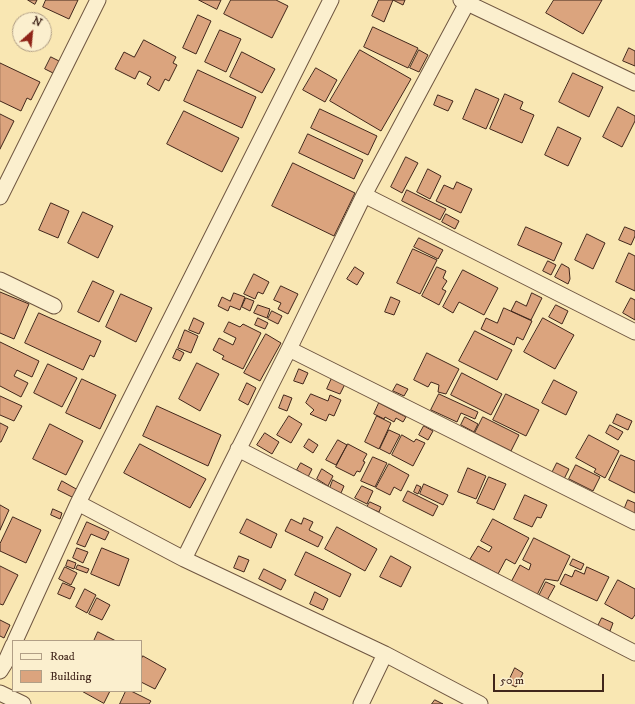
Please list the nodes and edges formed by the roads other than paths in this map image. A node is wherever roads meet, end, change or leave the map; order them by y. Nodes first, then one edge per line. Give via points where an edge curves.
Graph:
1 (98, 0) edge
2 (331, 0) edge
3 (463, 1) edge
4 (635, 83) edge
5 (364, 195) junction
6 (0, 197) edge
7 (0, 280) edge
8 (54, 306) dead end
9 (635, 332) edge
10 (289, 349) junction
11 (238, 449) junction
12 (78, 503) junction
13 (635, 522) edge
14 (184, 559) junction
15 (15, 640) edge
16 (12, 647) edge
17 (635, 653) edge
18 (385, 654) junction
19 (0, 671) edge
20 (0, 693) edge
21 (23, 704) edge
22 (361, 704) edge
23 (480, 704) edge

1 - 6 street
2 - 12 street
3 - 4 street
3 - 5 street
5 - 9 street
5 - 10 street
7 - 8 street
10 - 11 street
10 - 13 street
11 - 14 street
11 - 17 street
12 - 14 street
12 - 15 street
14 - 18 street
16 - 19 street
18 - 22 street
18 - 23 street
20 - 21 street

